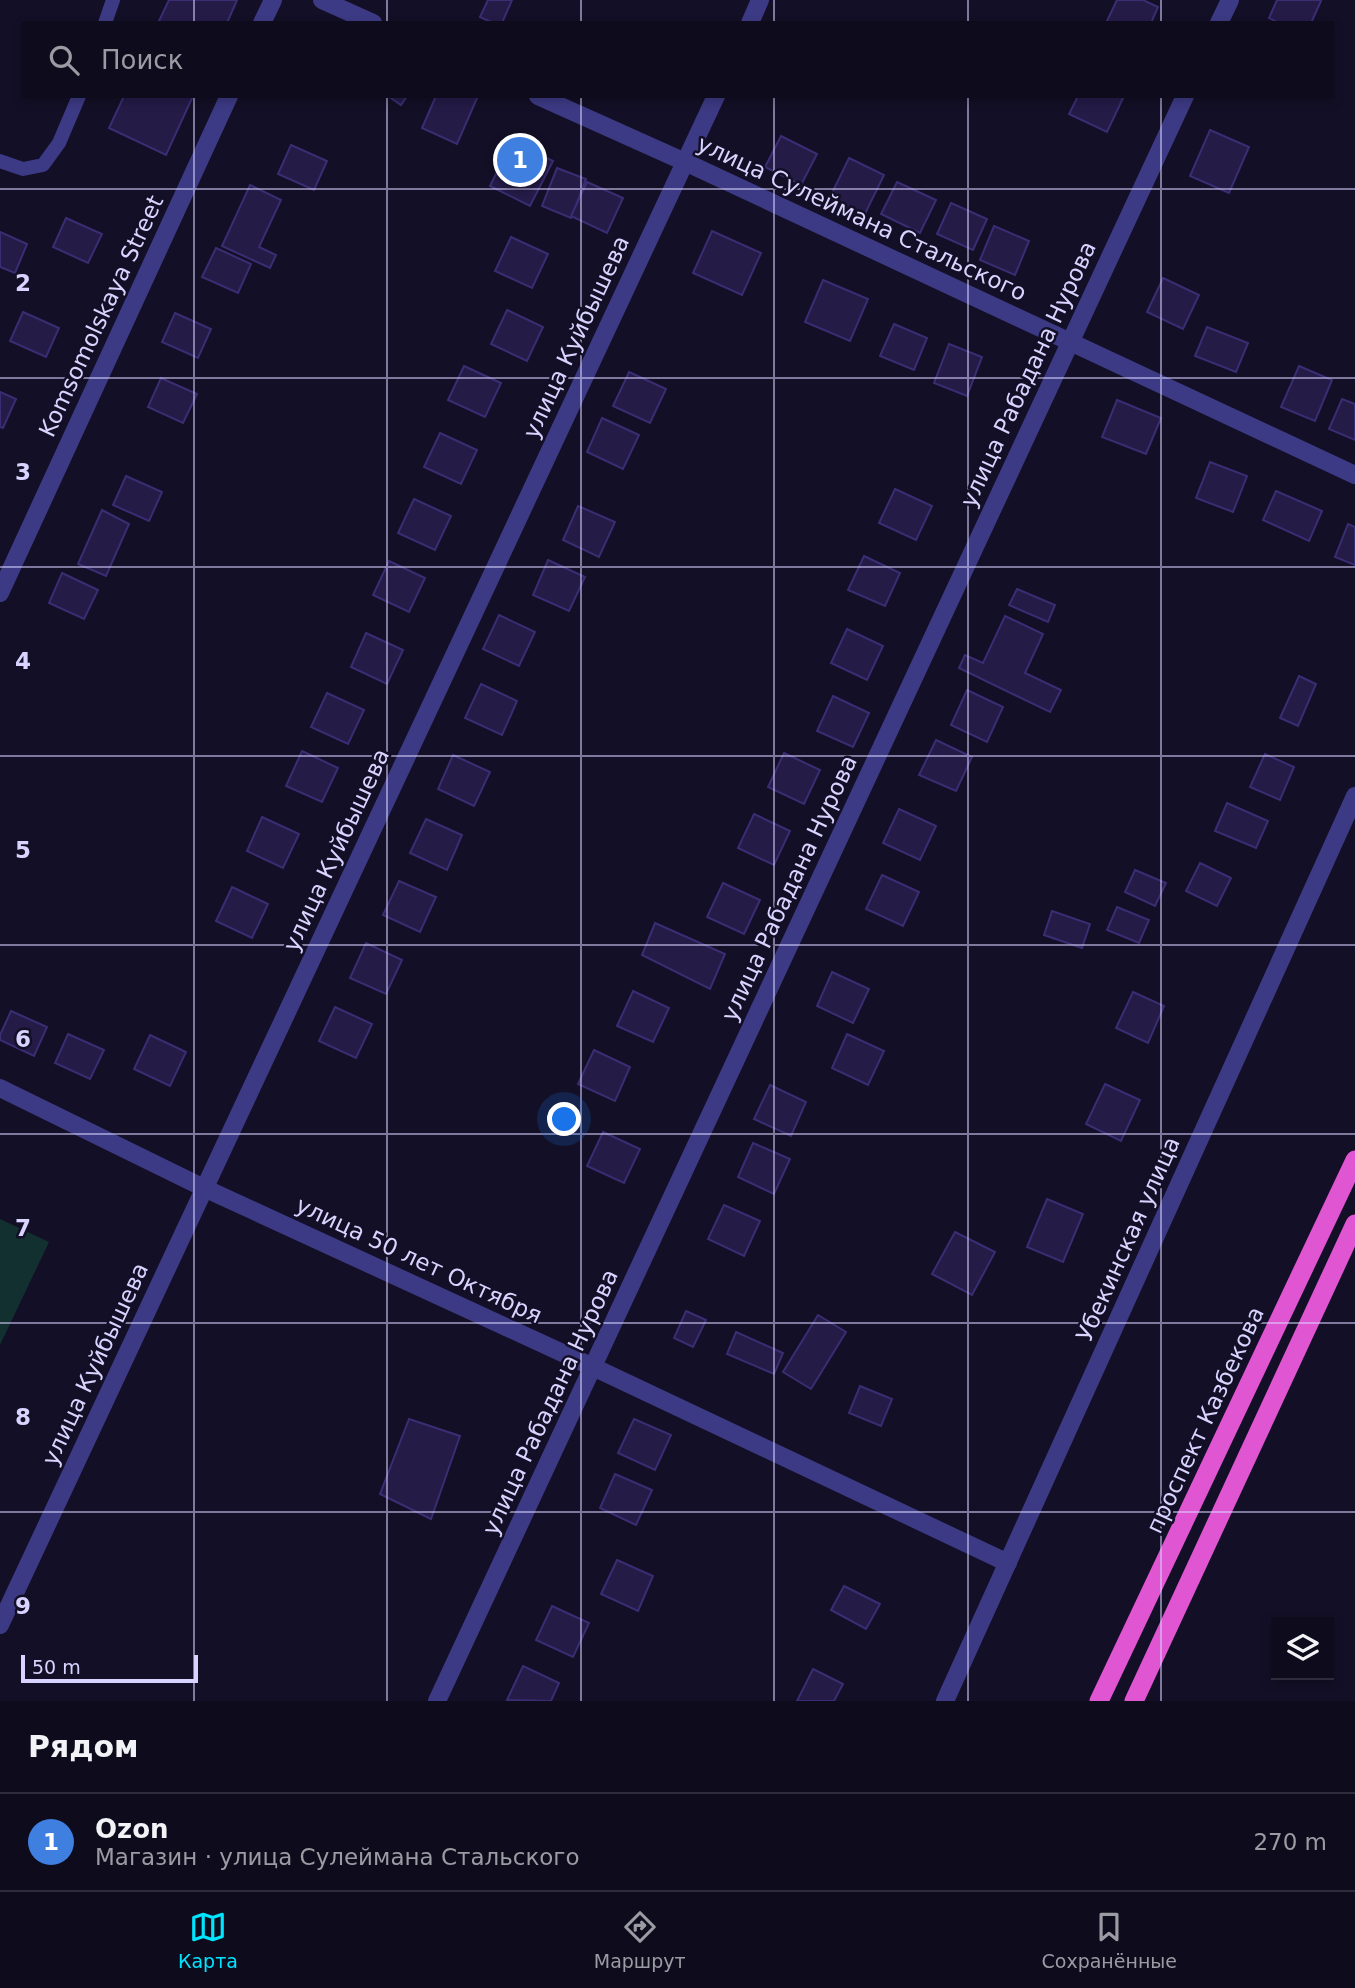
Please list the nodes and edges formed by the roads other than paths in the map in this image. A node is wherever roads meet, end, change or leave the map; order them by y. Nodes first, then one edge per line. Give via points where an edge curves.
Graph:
1 (113, 0) edge
2 (273, 0) edge
3 (321, 0) edge
4 (760, 0) edge
5 (1230, 0) edge
6 (106, 21) edge
7 (263, 21) edge
8 (368, 21) edge
9 (751, 21) edge
10 (1220, 21) edge
11 (78, 98) edge
12 (228, 98) edge
13 (542, 98) edge
14 (715, 98) edge
15 (1184, 98) edge
16 (0, 161) edge
17 (685, 162) junction
18 (1070, 343) junction
19 (1355, 475) edge
20 (0, 593) edge
21 (1355, 796) edge
22 (0, 1088) edge
23 (1355, 1160) edge
24 (204, 1188) junction
25 (1355, 1224) edge
26 (593, 1367) junction
27 (1008, 1563) junction
28 (0, 1625) edge
29 (437, 1701) edge
30 (945, 1701) edge
31 (1100, 1701) edge
32 (1134, 1701) edge

1 - 6 lane
2 - 7 street
3 - 8 street
4 - 9 street
5 - 10 street
11 - 16 lane via 60,143 43,165 23,169
12 - 20 street, Komsomolskaya Street
13 - 17 street, улица Сулеймана Стальского
14 - 17 street, улица Куйбышева
15 - 18 street, улица Рабадана Нурова
17 - 18 street, улица Сулеймана Стальского
17 - 24 street, улица Куйбышева
18 - 19 street, улица Сулеймана Стальского
18 - 26 street, улица Рабадана Нурова
21 - 27 street, Убекинская улица
22 - 24 street, улица 50 лет Октября
23 - 31 highway, проспект Казбекова
24 - 26 street, улица 50 лет Октября
24 - 28 street, улица Куйбышева
25 - 32 highway
26 - 27 street, улица 50 лет Октября
26 - 29 street, улица Рабадана Нурова
27 - 30 street, Убекинская улица

